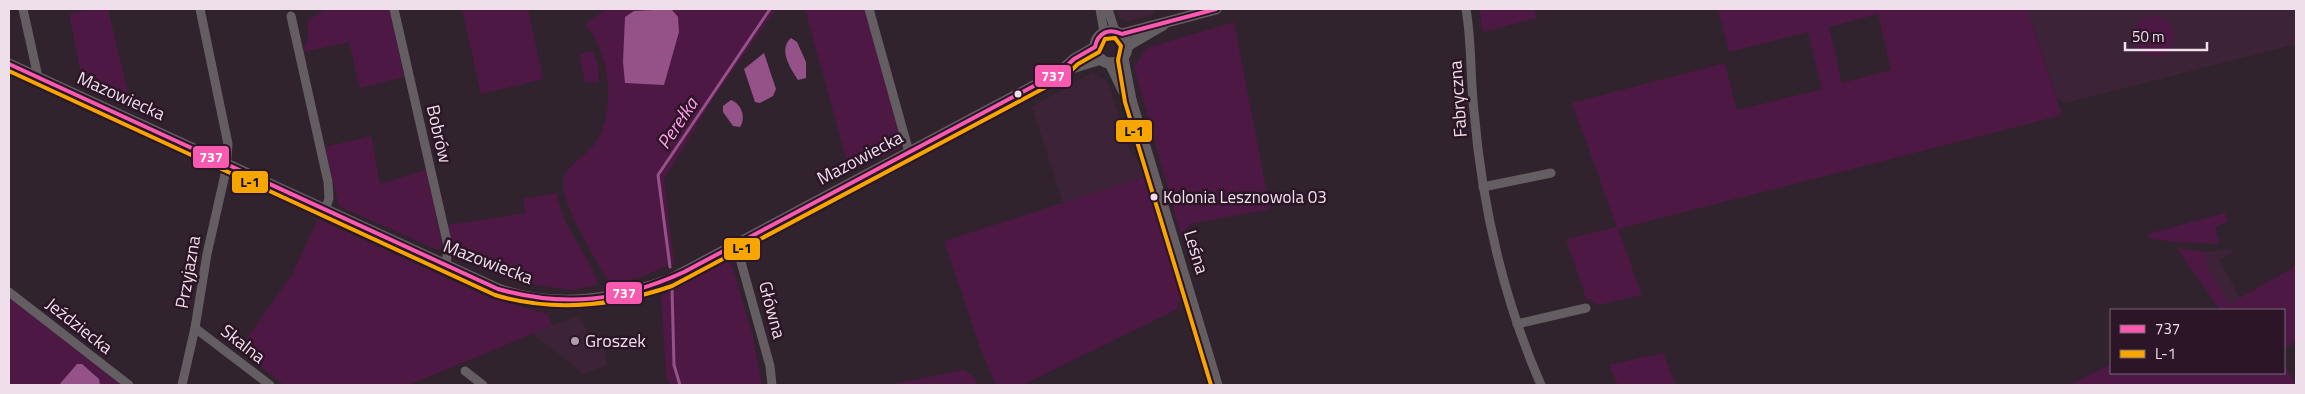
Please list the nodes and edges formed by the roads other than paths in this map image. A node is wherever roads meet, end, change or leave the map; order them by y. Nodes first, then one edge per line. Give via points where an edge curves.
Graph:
1 (23, 9) edge
2 (200, 9) edge
3 (394, 9) edge
4 (870, 9) edge
5 (1100, 9) edge
6 (1108, 9) edge
7 (1216, 9) edge
8 (1466, 9) edge
9 (290, 16) dead end
10 (1164, 24) junction
11 (1114, 32) junction
12 (1095, 47) junction
13 (1125, 52) junction
14 (1105, 61) junction
15 (9, 64) edge
16 (1060, 72) junction
17 (38, 77) junction
18 (1131, 100) junction
19 (909, 152) junction
20 (227, 164) junction
21 (1551, 173) dead end
22 (1484, 187) junction
23 (326, 208) junction
24 (736, 244) junction
25 (446, 266) junction
26 (9, 292) edge
27 (1586, 308) dead end
28 (1517, 324) junction
29 (195, 328) junction
30 (465, 371) dead end
31 (129, 385) edge
32 (182, 385) edge
33 (270, 385) edge
34 (483, 385) edge
35 (772, 385) edge
36 (1217, 385) edge
37 (1541, 385) edge

1 - 17 street
2 - 20 street, Przyjazna via 228,139
3 - 25 street, Bobrów via 448,246
4 - 19 street
5 - 11 street
6 - 11 street
7 - 10 street
8 - 22 street, Fabryczna via 1473,109
9 - 23 street via 330,191
10 - 11 street
10 - 13 street, Mazowiecka
11 - 12 street via 1097,38
11 - 13 street, Leśna
12 - 14 street, Leśna via 1096,54
12 - 16 street, Mazowiecka
13 - 14 street, Mazowiecka
13 - 18 street, Leśna
14 - 16 street, Mazowiecka
14 - 18 street, Leśna
15 - 17 street, Mazowiecka
16 - 19 street, Mazowiecka
17 - 20 street, Mazowiecka
18 - 36 street, Leśna
19 - 24 street, Mazowiecka
20 - 23 street, Mazowiecka
20 - 29 street, Przyjazna
21 - 22 street
22 - 28 street, Fabryczna via 1493,238
23 - 25 street, Mazowiecka
24 - 25 street, Mazowiecka via 669,280 630,293 587,300 530,299
24 - 35 street, Główna via 770,366
26 - 31 street, Jeździecka
27 - 28 street
28 - 37 street, Fabryczna
29 - 32 street, Przyjazna
29 - 33 street, Skalna
30 - 34 street

